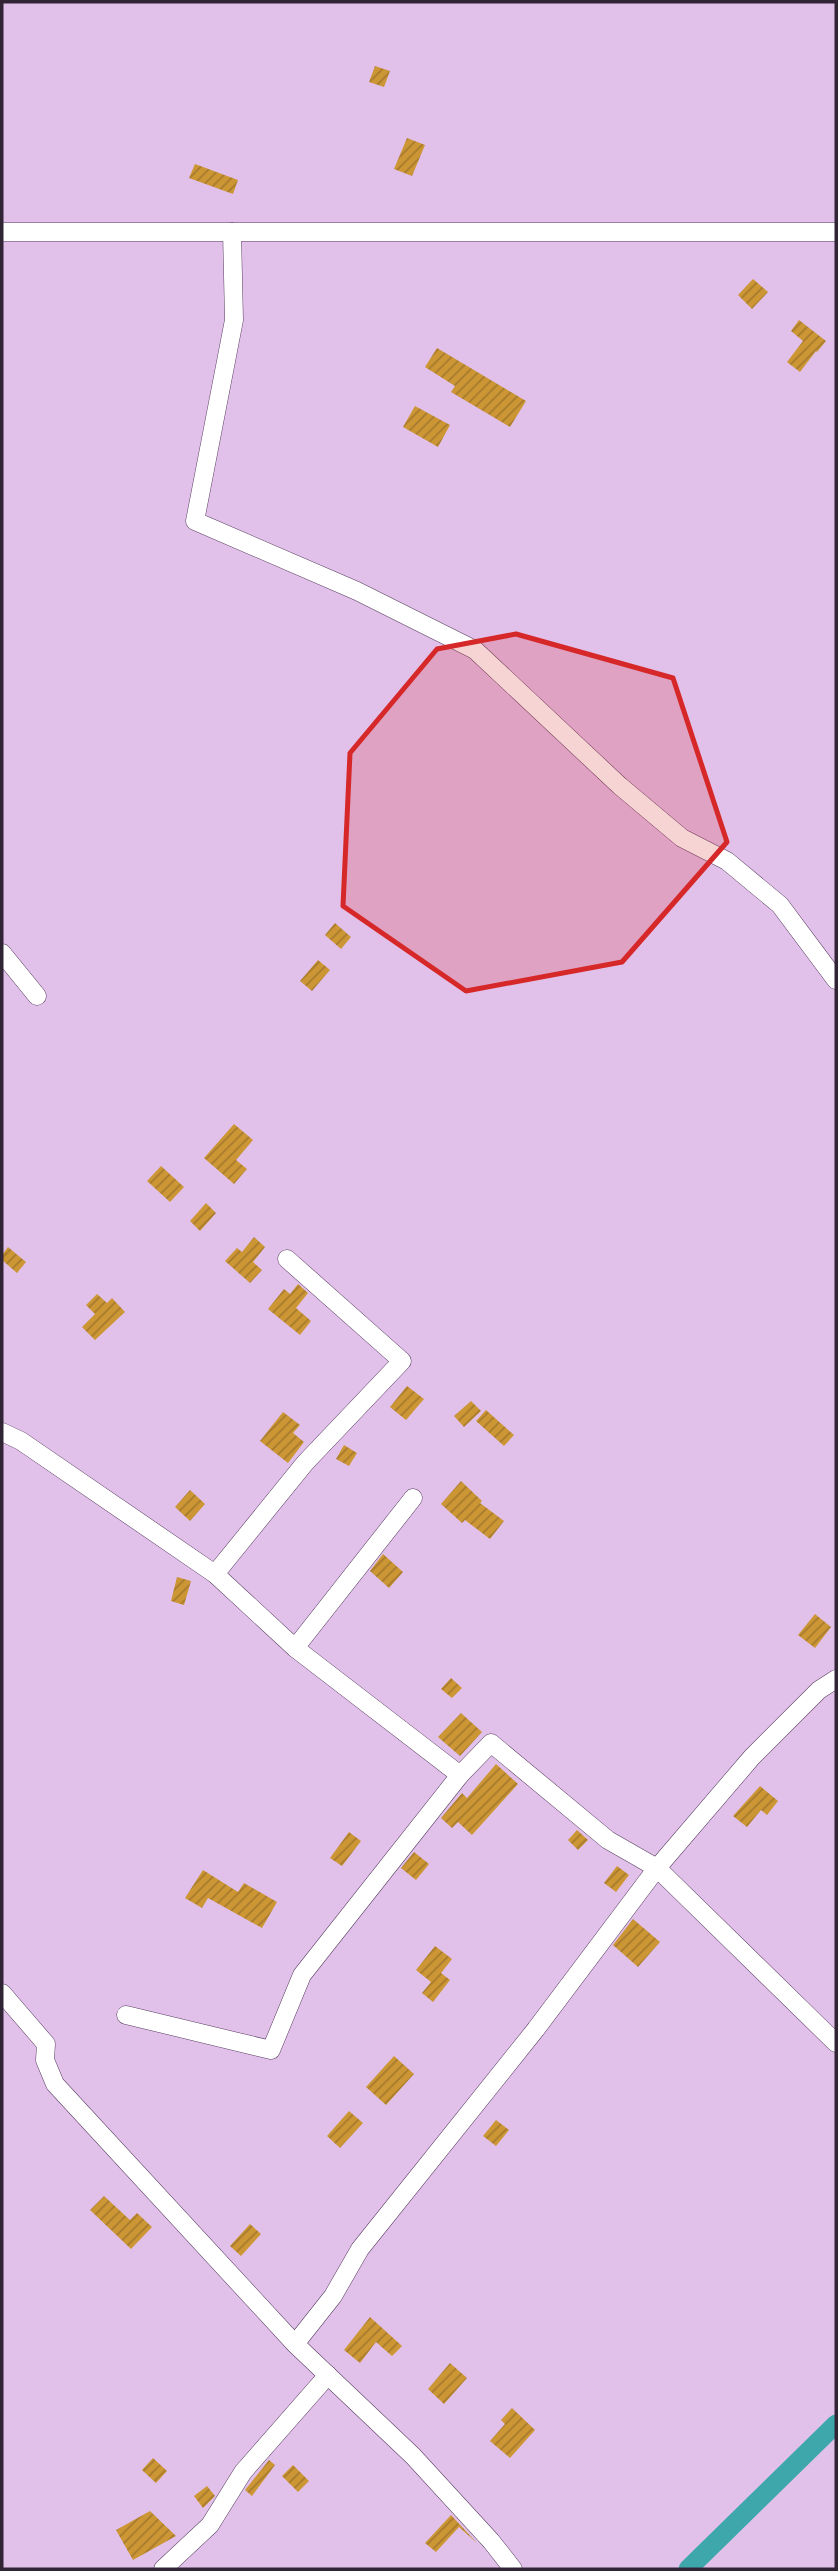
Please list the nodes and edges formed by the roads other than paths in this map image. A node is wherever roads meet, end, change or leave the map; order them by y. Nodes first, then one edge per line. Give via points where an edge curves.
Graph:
1 (2, 232) edge
2 (232, 232) junction
3 (836, 232) edge
4 (2, 953) edge
5 (836, 980) edge
6 (37, 996) dead end
7 (287, 1259) dead end
8 (2, 1432) edge
9 (413, 1498) dead end
10 (215, 1574) junction
11 (295, 1648) junction
12 (836, 1679) edge
13 (460, 1775) junction
14 (657, 1868) junction
15 (2, 1993) edge
16 (126, 2015) dead end
17 (836, 2043) edge
18 (295, 2344) junction
19 (328, 2375) junction
20 (163, 2569) edge
21 (513, 2569) edge

1 - 2 street
2 - 3 street
2 - 5 street via 234,320 195,521 357,591 475,650 682,838 727,861 780,905
4 - 6 street
7 - 10 street via 402,1361 305,1463
8 - 10 street
9 - 11 street
10 - 11 street
11 - 13 street
12 - 14 street via 819,1690 752,1757
13 - 14 street via 491,1743 608,1840
13 - 16 street via 302,1975 271,2050
14 - 17 street
14 - 18 street via 536,2029 360,2249 333,2296
15 - 18 street via 47,2044 45,2060 55,2084
18 - 19 street
19 - 20 street via 243,2472 210,2525
19 - 21 street via 413,2456

